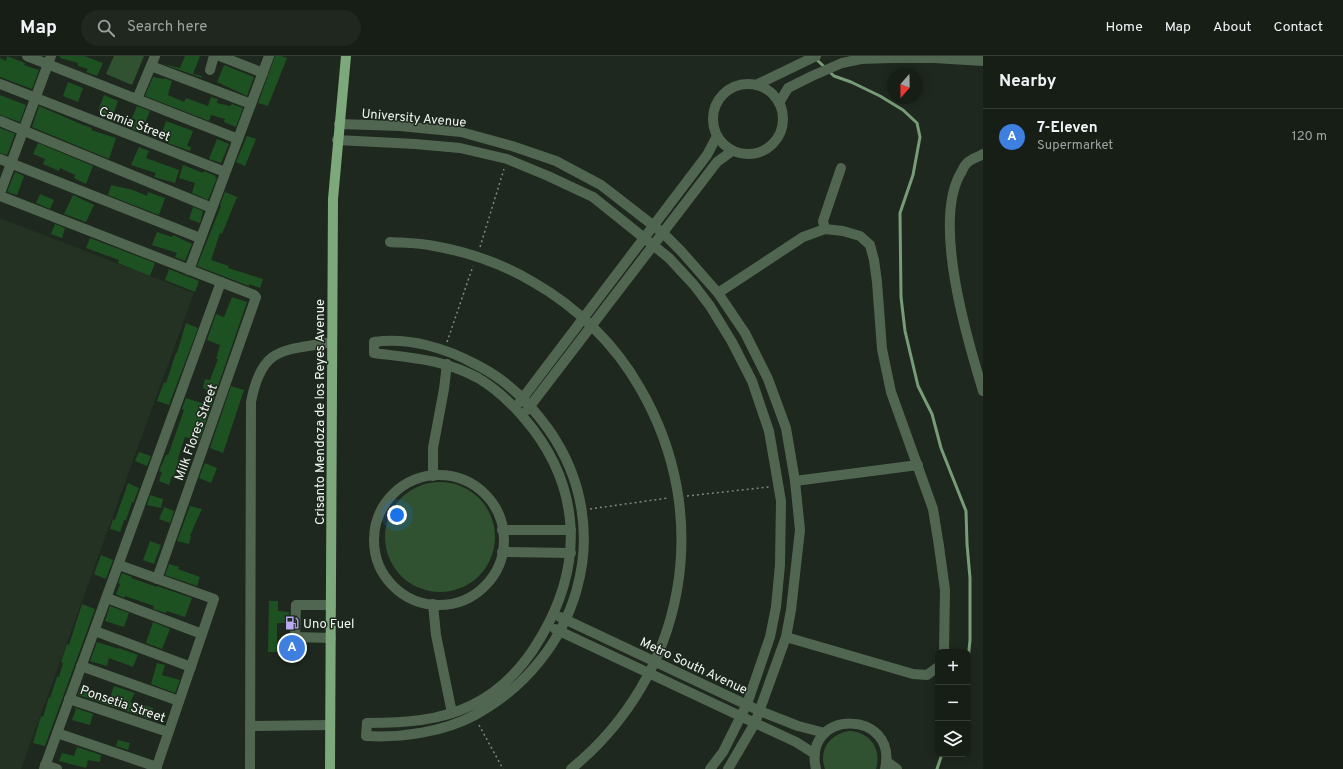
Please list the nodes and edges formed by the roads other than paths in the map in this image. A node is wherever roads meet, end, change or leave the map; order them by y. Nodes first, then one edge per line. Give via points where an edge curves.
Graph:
1 (27, 56) edge
2 (155, 56) edge
3 (214, 56) edge
4 (220, 56) edge
5 (269, 56) edge
6 (346, 56) edge
7 (816, 56) edge
8 (49, 60) edge
9 (983, 61) edge
10 (151, 66) junction
11 (210, 70) dead end
12 (263, 73) junction
13 (0, 84) edge
14 (756, 85) junction
15 (35, 98) junction
16 (137, 99) junction
17 (779, 103) junction
18 (251, 104) junction
19 (0, 121) edge
20 (339, 124) junction
21 (23, 131) junction
22 (717, 136) junction
23 (238, 139) junction
24 (337, 140) junction
25 (732, 151) junction
26 (983, 154) edge
27 (0, 159) edge
28 (11, 164) junction
29 (841, 168) dead end
30 (225, 172) junction
31 (0, 194) edge
32 (212, 208) junction
33 (654, 226) junction
34 (825, 229) junction
35 (663, 234) junction
36 (200, 238) junction
37 (645, 238) junction
38 (390, 242) dead end
39 (654, 245) junction
40 (189, 270) junction
41 (221, 282) junction
42 (718, 293) junction
43 (583, 318) junction
44 (592, 326) junction
45 (332, 342) junction
46 (447, 364) junction
47 (983, 391) edge
48 (522, 398) junction
49 (531, 406) junction
50 (515, 408) junction
51 (523, 416) junction
52 (918, 465) junction
53 (432, 476) junction
54 (795, 481) junction
55 (502, 530) junction
56 (571, 530) junction
57 (502, 552) junction
58 (571, 553) junction
59 (119, 565) junction
60 (157, 579) junction
61 (107, 598) junction
62 (432, 604) junction
63 (331, 605) junction
64 (554, 614) junction
65 (566, 620) junction
66 (548, 625) junction
67 (560, 631) junction
68 (95, 632) junction
69 (202, 634) junction
70 (786, 636) junction
71 (331, 638) junction
72 (944, 649) edge
73 (655, 661) junction
74 (81, 666) junction
75 (191, 667) junction
76 (935, 669) edge
77 (650, 673) junction
78 (69, 699) junction
79 (179, 701) junction
80 (747, 704) junction
81 (760, 710) junction
82 (452, 713) junction
83 (741, 716) junction
84 (755, 723) junction
85 (330, 725) junction
86 (250, 726) junction
87 (168, 732) junction
88 (57, 733) junction
89 (826, 733) junction
90 (815, 754) junction
91 (885, 765) edge
92 (44, 767) edge
93 (156, 768) edge
94 (57, 769) edge
95 (250, 769) edge
96 (330, 769) edge
97 (571, 769) edge
98 (710, 769) edge
99 (728, 769) edge
100 (816, 769) edge
101 (897, 769) edge

1 - 8 street
2 - 10 street
3 - 11 street
4 - 12 street
5 - 12 street
6 - 20 main road, Crisanto Mendoza de los Reyes Avenue
7 - 14 street
8 - 15 street
8 - 16 street
9 - 17 street via 891,58 842,63 788,88
10 - 16 street
10 - 18 street
12 - 18 street
13 - 15 street, Camia Street
14 - 17 street via 772,93
14 - 22 street via 740,85 722,96 713,115
15 - 21 street
15 - 30 street, Camia Street
16 - 23 street
17 - 25 street via 783,115 783,128 772,146 753,154
18 - 23 street
19 - 21 street
20 - 24 main road, Crisanto Mendoza de los Reyes Avenue
20 - 33 street, University Avenue via 461,132 512,146 556,161 601,185
21 - 28 street
21 - 32 street
22 - 25 street
22 - 33 street via 707,155
23 - 30 street
24 - 37 street, University Avenue via 460,148 507,159 593,198
24 - 45 main road, Crisanto Mendoza de los Reyes Avenue via 332,199
25 - 35 street via 717,162
26 - 47 street via 966,163 956,180 950,203 950,237 954,270 962,312
27 - 28 street
28 - 31 street
28 - 36 street
29 - 34 street via 823,221
30 - 32 street
31 - 40 street
32 - 36 street
33 - 35 street, University Avenue
33 - 37 street
34 - 42 street via 803,237
34 - 52 street via 860,236 870,245 875,267 882,349 891,392
35 - 39 street
35 - 42 street, University Avenue
36 - 40 street
37 - 39 street, University Avenue
37 - 43 street
38 - 43 street via 434,246 477,256 533,282
39 - 44 street
39 - 80 street, University Avenue via 694,285 729,336 752,381 769,431 781,501 780,565 770,637
40 - 41 street
41 - 59 street
41 - 60 street, Milk Flores Street via 254,295 256,300
42 - 54 street, University Avenue via 745,333 768,379 786,428
43 - 44 street
43 - 48 street
44 - 49 street
44 - 73 street via 614,350 650,404 671,459 679,497 682,530 679,578 668,630
45 - 63 main road, Crisanto Mendoza de los Reyes Avenue
45 - 86 street via 277,353 265,364 253,391
46 - 48 street via 374,353 374,342 404,342 444,350 464,358 505,382
46 - 50 street via 478,379
46 - 53 street via 433,448
48 - 49 street
48 - 50 street
49 - 51 street
49 - 65 street via 568,461 583,510 584,554 574,600
50 - 51 street
51 - 56 street via 545,445 558,471 563,484
52 - 54 street
52 - 72 street via 933,509 940,546 945,590
53 - 55 street via 457,478 478,489 494,508
53 - 62 street via 410,482 391,496 378,516 374,540 378,563 391,583 410,597
54 - 70 street, University Avenue via 800,530
55 - 56 street
55 - 57 street
56 - 58 street
57 - 58 street
57 - 62 street via 494,572 480,589 454,602
58 - 64 street
59 - 60 street
59 - 61 street
60 - 69 street via 214,599
61 - 68 street
61 - 69 street
62 - 82 street
63 - 71 main road, Crisanto Mendoza de los Reyes Avenue
63 - 71 street via 296,604 295,637
64 - 65 street, Metro South Avenue
64 - 66 street
65 - 67 street
65 - 73 street, Metro South Avenue
66 - 67 street, Metro South Avenue
66 - 82 street via 531,654 495,691
67 - 77 street, Metro South Avenue
67 - 82 street via 521,682 474,716 430,731 383,737 366,736 367,723 404,723
68 - 74 street
68 - 75 street
69 - 75 street
70 - 76 street via 913,674 927,675
70 - 81 street, University Avenue
71 - 85 main road, Crisanto Mendoza de los Reyes Avenue
73 - 77 street
73 - 80 street, Metro South Avenue
74 - 78 street
74 - 79 street
75 - 79 street
77 - 83 street, Metro South Avenue
77 - 97 street via 616,725
78 - 87 street, Ponsetia Street
78 - 88 street
79 - 87 street
80 - 81 street, Metro South Avenue
80 - 83 street, University Avenue
81 - 84 street, University Avenue
81 - 89 street, Metro South Avenue via 798,726
83 - 84 street, Metro South Avenue
83 - 98 street, University Avenue via 723,752
84 - 90 street, Metro South Avenue
84 - 99 street, University Avenue
85 - 86 street
85 - 96 main road, Crisanto Mendoza de los Reyes Avenue
86 - 95 street
87 - 93 street
88 - 92 street
88 - 93 street
89 - 90 street
89 - 91 street via 833,727 847,723 866,726 877,734 882,742 886,752
90 - 100 street
91 - 101 street
92 - 94 street

